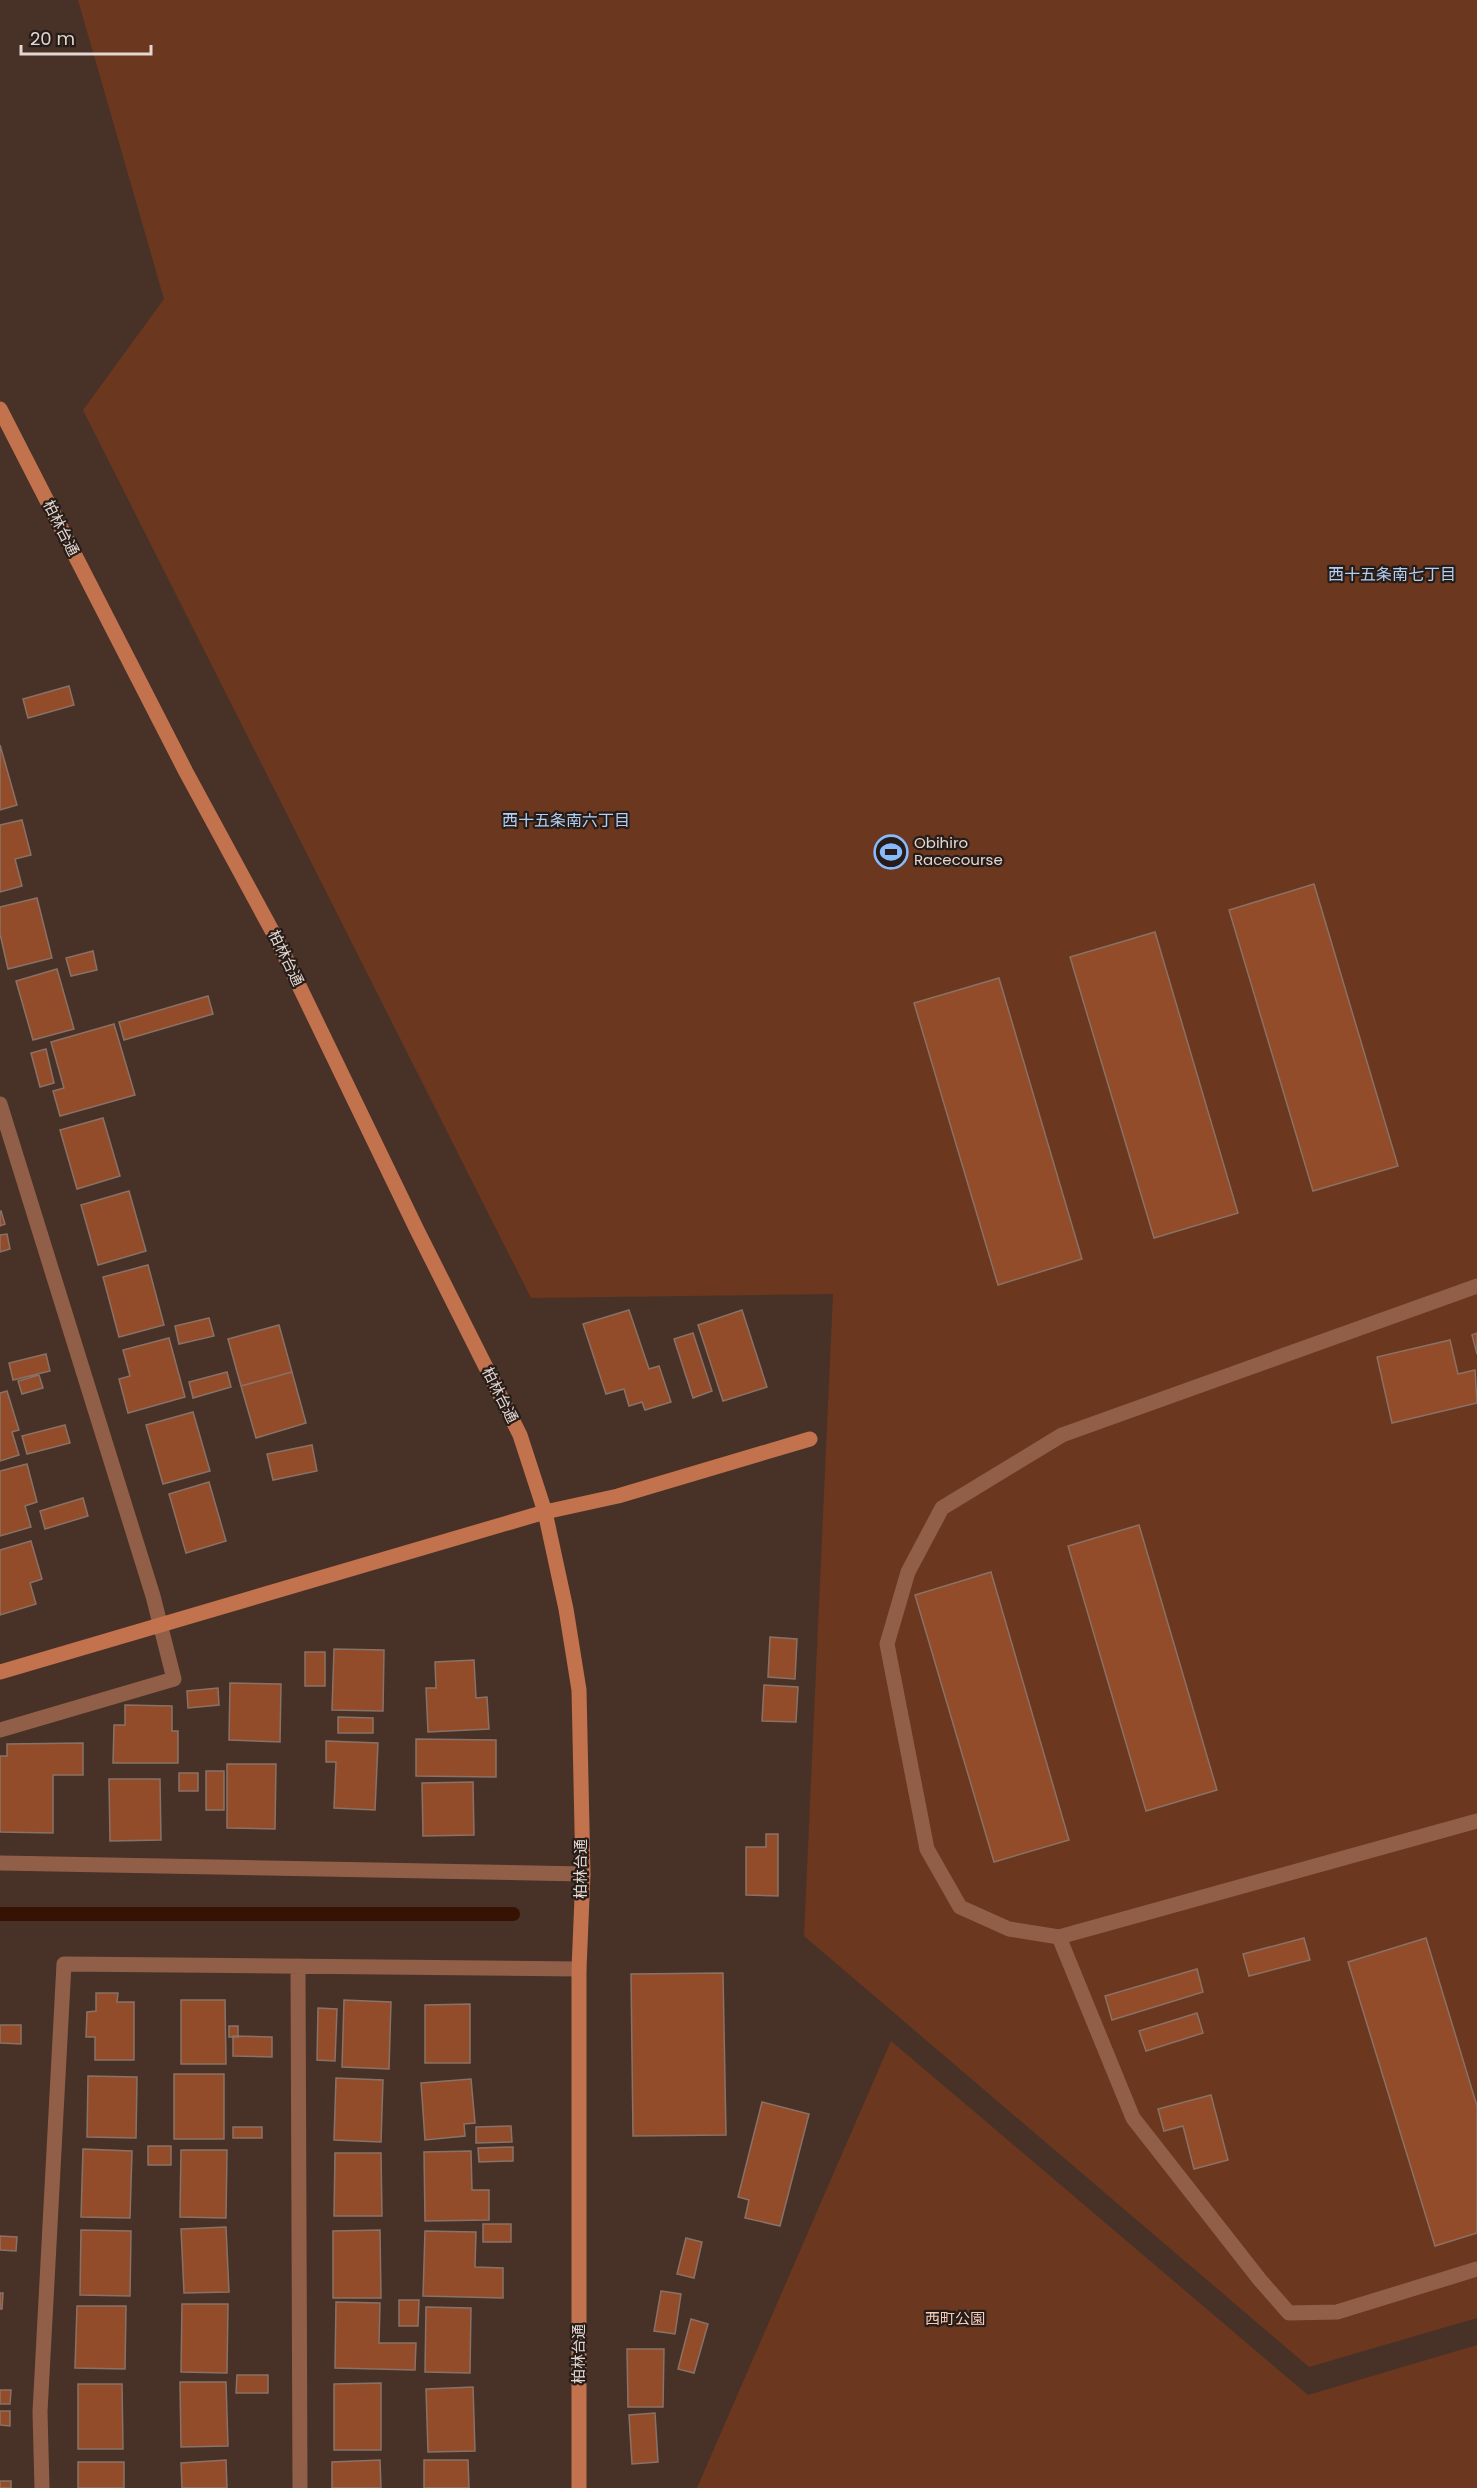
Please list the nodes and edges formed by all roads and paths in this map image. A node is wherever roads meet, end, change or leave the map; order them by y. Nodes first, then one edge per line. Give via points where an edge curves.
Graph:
1 (0, 409) edge
2 (0, 1104) edge
3 (1477, 1286) edge
4 (810, 1439) dead end
5 (545, 1512) junction
6 (161, 1625) junction
7 (0, 1672) edge
8 (0, 1730) edge
9 (1477, 1821) edge
10 (0, 1863) edge
11 (583, 1874) junction
12 (1059, 1937) junction
13 (298, 1966) junction
14 (579, 1969) junction
15 (1477, 2269) edge
16 (42, 2488) edge
17 (300, 2488) edge
18 (579, 2488) edge

1 - 5 street, 柏林台通 via 186,772 276,938 520,1435
2 - 6 street
3 - 12 street via 1062,1435 942,1508 908,1572 887,1644 927,1849 960,1907 1009,1929
4 - 5 street via 618,1496
5 - 6 street
5 - 11 street, 柏林台通 via 579,1690
6 - 7 street
6 - 8 street via 174,1679
9 - 12 street
10 - 11 street
11 - 14 street, 柏林台通
12 - 15 street via 1133,2118 1289,2313 1336,2312
13 - 14 street
13 - 16 street via 64,1964 40,2412
13 - 17 street
14 - 18 street, 柏林台通

